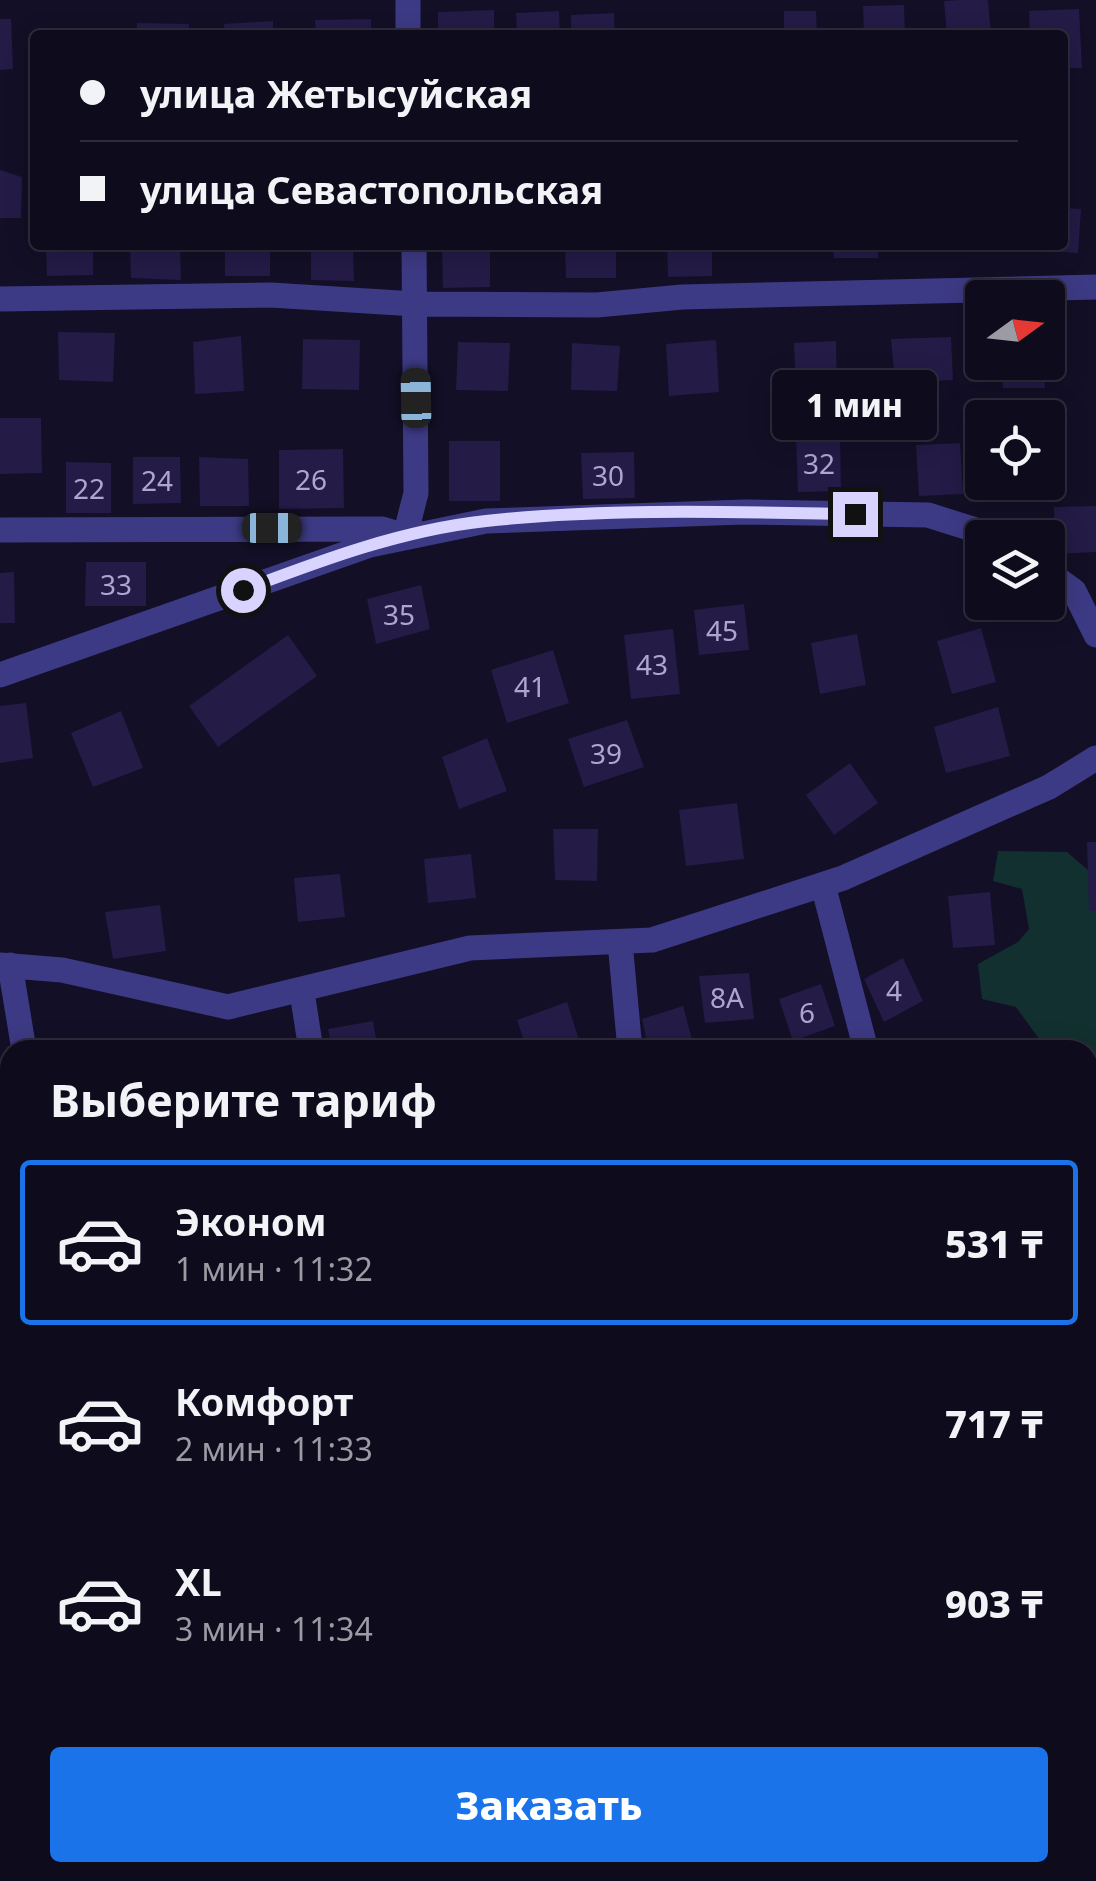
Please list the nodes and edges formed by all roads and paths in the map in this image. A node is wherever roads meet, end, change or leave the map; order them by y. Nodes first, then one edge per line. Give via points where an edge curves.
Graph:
1 (408, 0) edge
2 (408, 30) edge
3 (414, 250) edge
4 (1096, 286) edge
5 (0, 299) edge
6 (415, 304) junction
7 (965, 527) edge
8 (0, 530) edge
9 (405, 536) junction
10 (1065, 584) edge
11 (1090, 605) edge
12 (1096, 635) edge
13 (0, 675) edge
14 (1096, 758) edge
15 (823, 885) junction
16 (620, 942) junction
17 (5, 965) edge
18 (302, 992) junction
19 (22, 1040) edge
20 (309, 1040) edge
21 (629, 1040) edge
22 (863, 1040) edge

1 - 2 street
3 - 6 street
4 - 6 street via 682,296 597,306
5 - 6 street via 270,295
6 - 9 street via 416,492
7 - 9 street via 928,515 744,512 486,521
8 - 9 street via 382,529
9 - 13 street
10 - 11 street
11 - 12 street
14 - 15 street via 1049,787
15 - 16 street via 652,940
15 - 22 street
16 - 18 street via 470,948
16 - 21 street
17 - 18 street via 62,970 228,1007
17 - 19 street
18 - 20 street

